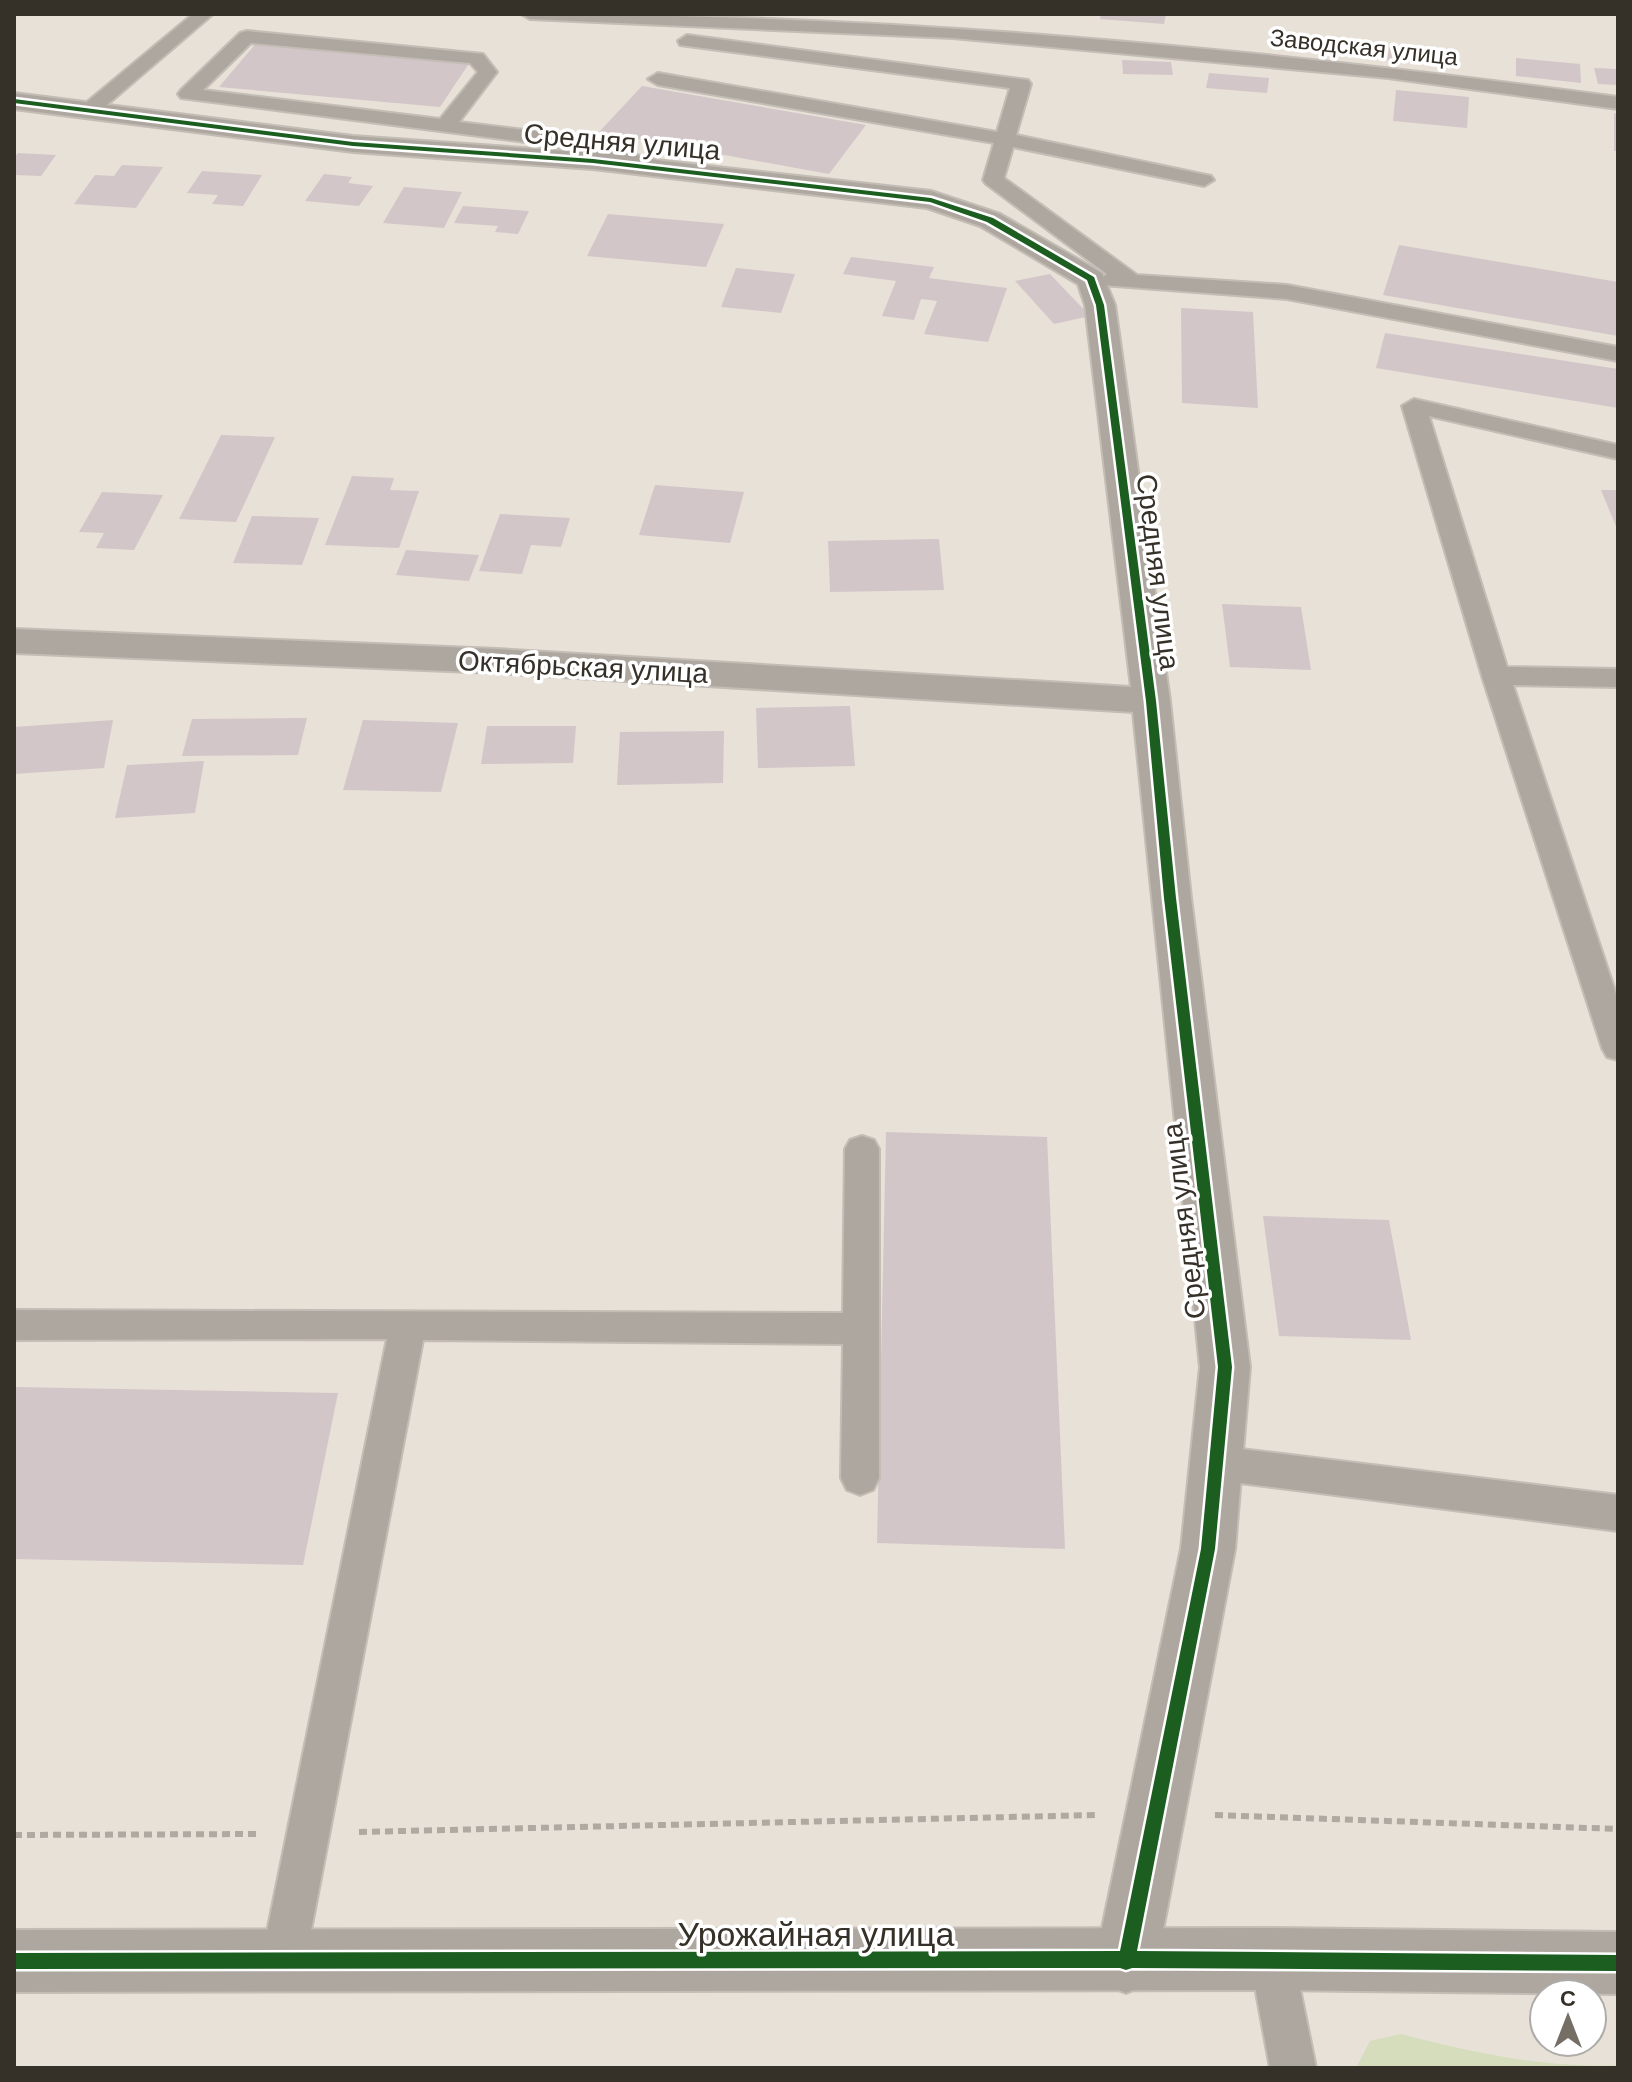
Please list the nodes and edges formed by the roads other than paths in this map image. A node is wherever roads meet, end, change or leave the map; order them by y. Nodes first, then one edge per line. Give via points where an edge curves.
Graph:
1 (204, 14) edge
2 (530, 14) edge
3 (687, 41) dead end
4 (658, 79) dead end
5 (14, 101) edge
6 (1618, 103) edge
7 (88, 111) junction
8 (445, 126) junction
9 (1005, 139) junction
10 (671, 170) junction
11 (1204, 180) dead end
12 (1091, 279) junction
13 (1132, 282) junction
14 (1618, 354) edge
15 (1618, 452) edge
16 (14, 641) edge
17 (1496, 676) junction
18 (1618, 678) edge
19 (1151, 701) junction
20 (1618, 1048) edge
21 (862, 1149) dead end
22 (408, 1324) junction
23 (14, 1325) edge
24 (861, 1329) junction
25 (1216, 1463) junction
26 (860, 1478) dead end
27 (1618, 1513) edge
28 (1272, 1959) junction
29 (14, 1961) edge
30 (283, 1962) junction
31 (1126, 1962) junction
32 (1618, 1963) edge
33 (1293, 2068) edge

1 - 7 lane
2 - 6 lane, Заводская улица via 953,32 1388,72
3 - 9 lane via 1021,84
4 - 9 lane
5 - 7 street, Средняя улица
7 - 10 street, Средняя улица via 353,144
8 - 8 lane via 430,124 188,94 247,37 476,58 488,72
8 - 10 lane via 550,139
9 - 11 lane
9 - 13 lane via 993,180
10 - 12 street, Средняя улица via 931,200 990,220
12 - 13 lane
12 - 19 street, Средняя улица via 1100,305
13 - 14 lane via 1287,292
15 - 17 lane via 1414,406
16 - 19 street, Октябрьская улица via 497,661
17 - 18 lane
17 - 20 lane
19 - 25 street, Средняя улица via 1225,1367
21 - 24 lane
22 - 23 lane
22 - 24 lane
22 - 30 lane
24 - 26 lane
25 - 27 lane
25 - 31 street, Средняя улица via 1208,1549
28 - 31 street, Урожайная улица
28 - 32 street, Урожайная улица
28 - 33 lane
29 - 30 street, Урожайная улица
30 - 31 street, Урожайная улица

